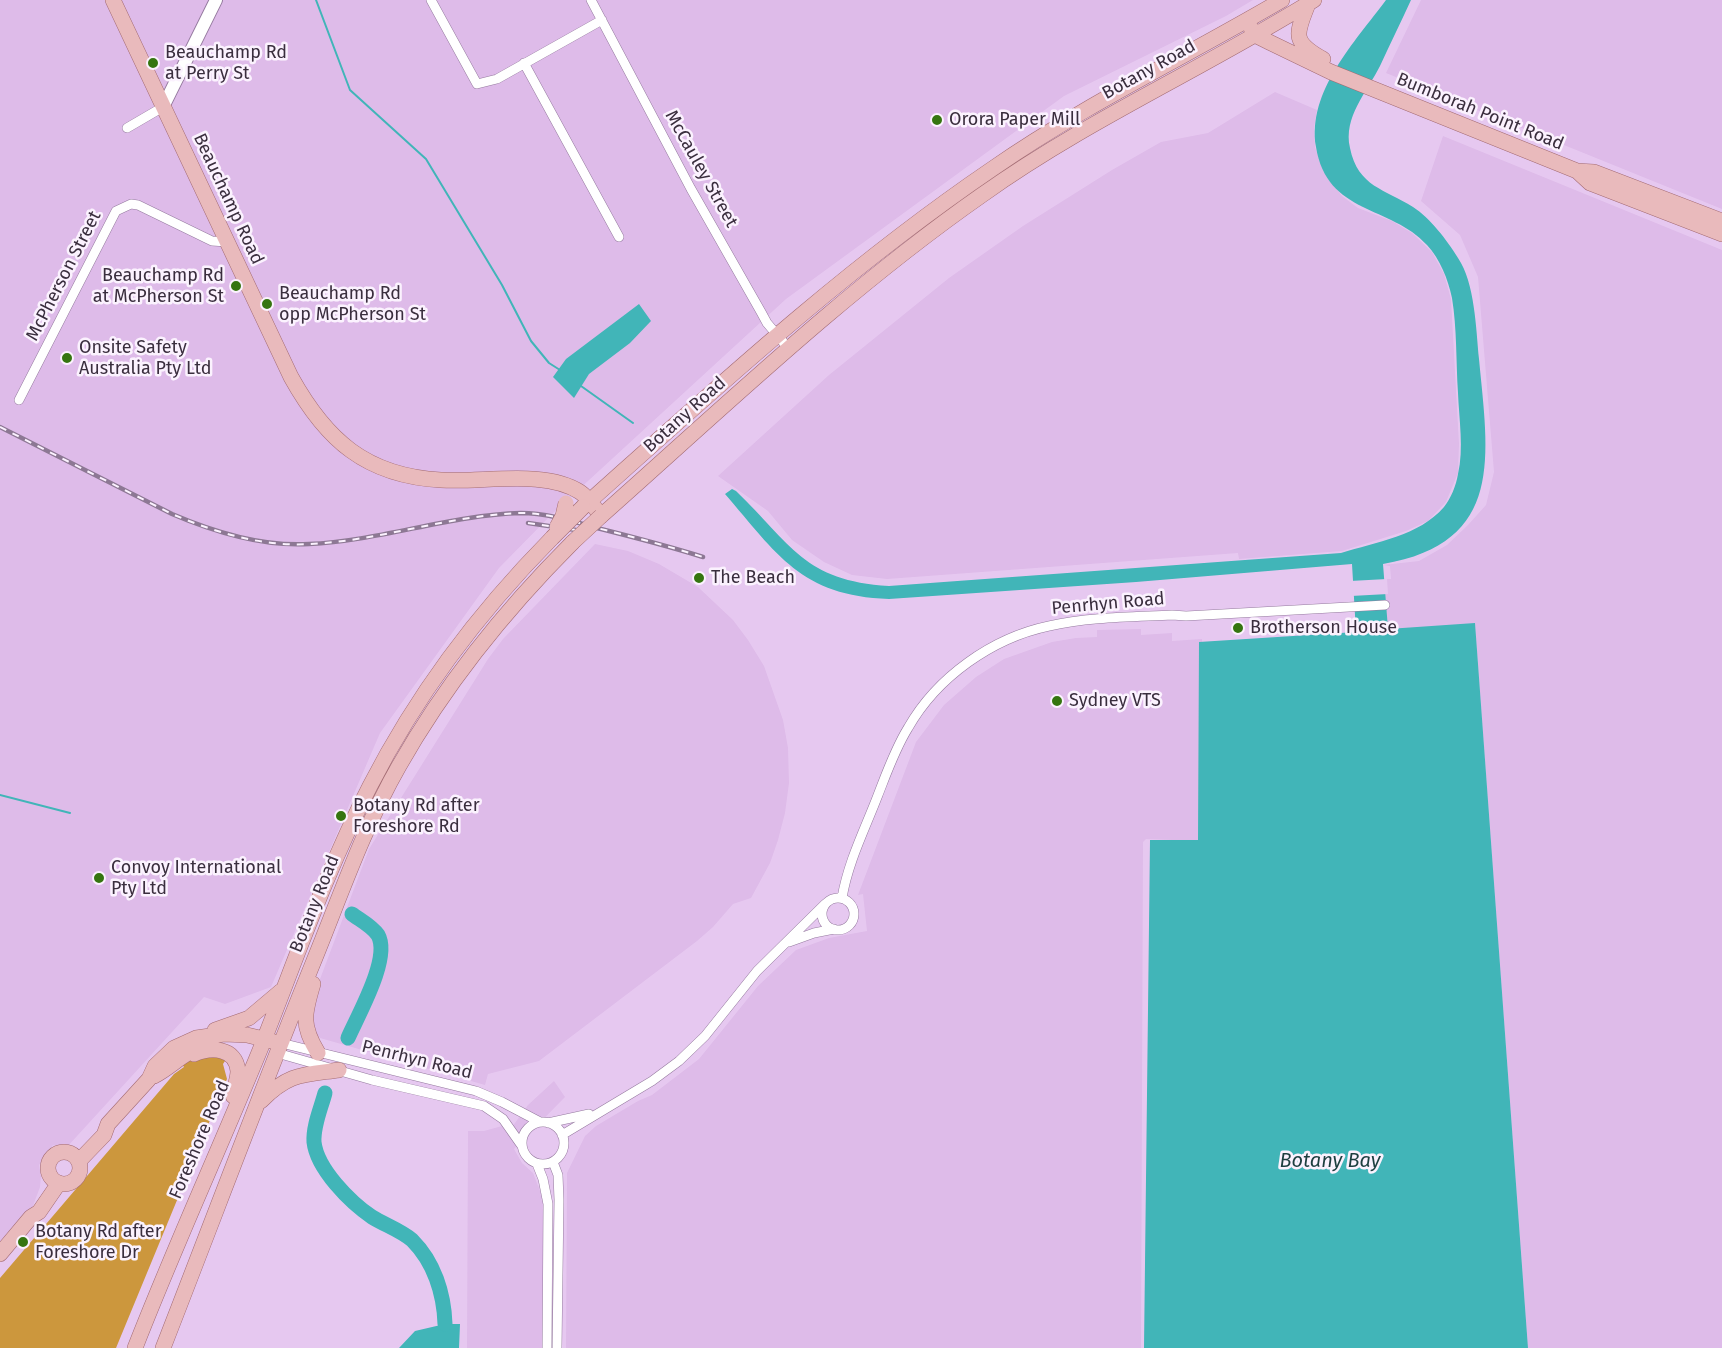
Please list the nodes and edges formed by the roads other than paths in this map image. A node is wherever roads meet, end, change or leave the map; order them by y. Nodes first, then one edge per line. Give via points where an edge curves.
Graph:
1 (113, 0) edge
2 (216, 0) edge
3 (431, 0) edge
4 (591, 0) edge
5 (1281, 0) edge
6 (1311, 2) edge
7 (602, 20) junction
8 (1247, 20) junction
9 (1255, 35) junction
10 (524, 63) junction
11 (1334, 69) junction
12 (164, 107) junction
13 (128, 128) dead end
14 (1711, 221) edge
15 (1722, 234) edge
16 (619, 237) dead end
17 (227, 242) junction
18 (777, 335) junction
19 (789, 349) junction
20 (19, 400) dead end
21 (514, 480) junction
22 (595, 509) junction
23 (552, 538) junction
24 (1385, 605) dead end
25 (842, 898) junction
26 (825, 904) junction
27 (329, 923) junction
28 (834, 929) junction
29 (787, 943) junction
30 (283, 989) junction
31 (196, 1038) junction
32 (262, 1044) junction
33 (279, 1048) junction
34 (318, 1053) junction
35 (177, 1060) junction
36 (339, 1070) junction
37 (148, 1079) junction
38 (257, 1105) junction
39 (598, 1113) junction
40 (544, 1123) junction
41 (226, 1130) junction
42 (562, 1136) junction
43 (522, 1146) junction
44 (76, 1157) junction
45 (553, 1162) junction
46 (537, 1164) junction
47 (54, 1180) junction
48 (0, 1254) edge
49 (135, 1348) edge
50 (163, 1348) edge
51 (547, 1348) edge
52 (557, 1348) edge

1 - 12 main road, Beauchamp Road
2 - 12 street
3 - 10 street via 477,84 496,79
4 - 7 street, McCauley Street
5 - 8 main road, Botany Road
6 - 9 main road, Botany Road
6 - 11 main road, Bumborah Point Road via 1299,26 1299,38 1308,50
7 - 10 street
7 - 18 street, McCauley Street via 691,189
8 - 9 main road
8 - 18 main road, Botany Road via 1100,100 993,168 915,222
9 - 11 main road, Bumborah Point Road
9 - 19 main road, Botany Road via 1093,124 983,194 870,279
10 - 16 street
11 - 14 main road, Bumborah Point Road via 1369,88 1577,171 1594,172
12 - 13 street
12 - 17 main road, Beauchamp Road
14 - 15 main road, Bumborah Point Road
17 - 20 street, McPherson Street via 212,242 138,205 116,211
17 - 21 main road, Beauchamp Road via 308,407 340,442 366,460 408,476
18 - 19 street, McCauley Street
18 - 22 main road, Botany Road
19 - 22 main road, Botany Road
21 - 22 main road, Beauchamp Road via 557,482 579,492
21 - 23 main road, bridge via 563,495 563,516
22 - 23 main road, Botany Road, bridge
22 - 27 main road, Botany Road, bridge via 573,542 495,626 437,704 382,798
23 - 30 main road, Botany Road via 467,633 409,717 349,829
24 - 25 street, Penrhyn Road via 1071,622 1019,634 977,656 936,690 909,726 851,861
25 - 26 street
25 - 28 street via 852,905 854,917 846,927
26 - 28 street via 823,919
26 - 29 street
27 - 33 main road, Botany Road
27 - 34 main road via 304,1023
28 - 29 street
29 - 39 street via 757,971 705,1036 679,1061
30 - 31 main road via 249,1018
30 - 32 main road, Botany Road
31 - 32 main road via 236,1034
31 - 37 main road via 164,1056
32 - 33 main road
32 - 35 main road via 213,1044 191,1050
32 - 41 main road, Foreshore Road
33 - 34 street, Penrhyn Road
33 - 36 street, Penrhyn Road
33 - 38 main road
34 - 40 street, Penrhyn Road via 476,1091
35 - 37 main road
35 - 41 main road via 213,1049 230,1055 238,1071
36 - 38 main road via 286,1080
36 - 43 street, Penrhyn Road via 484,1106 503,1119
37 - 44 main road via 108,1125 98,1129 82,1146
38 - 50 main road
39 - 40 street
39 - 42 street
40 - 42 street via 557,1128
40 - 43 street via 532,1125 526,1131
41 - 49 main road, Foreshore Road
42 - 45 street via 563,1149
43 - 46 street
44 - 47 main road via 80,1171 74,1180 64,1184
44 - 47 main road via 62,1151 53,1155 48,1165
45 - 46 street
45 - 52 street via 559,1200
46 - 51 street via 548,1204
47 - 48 main road via 39,1212

